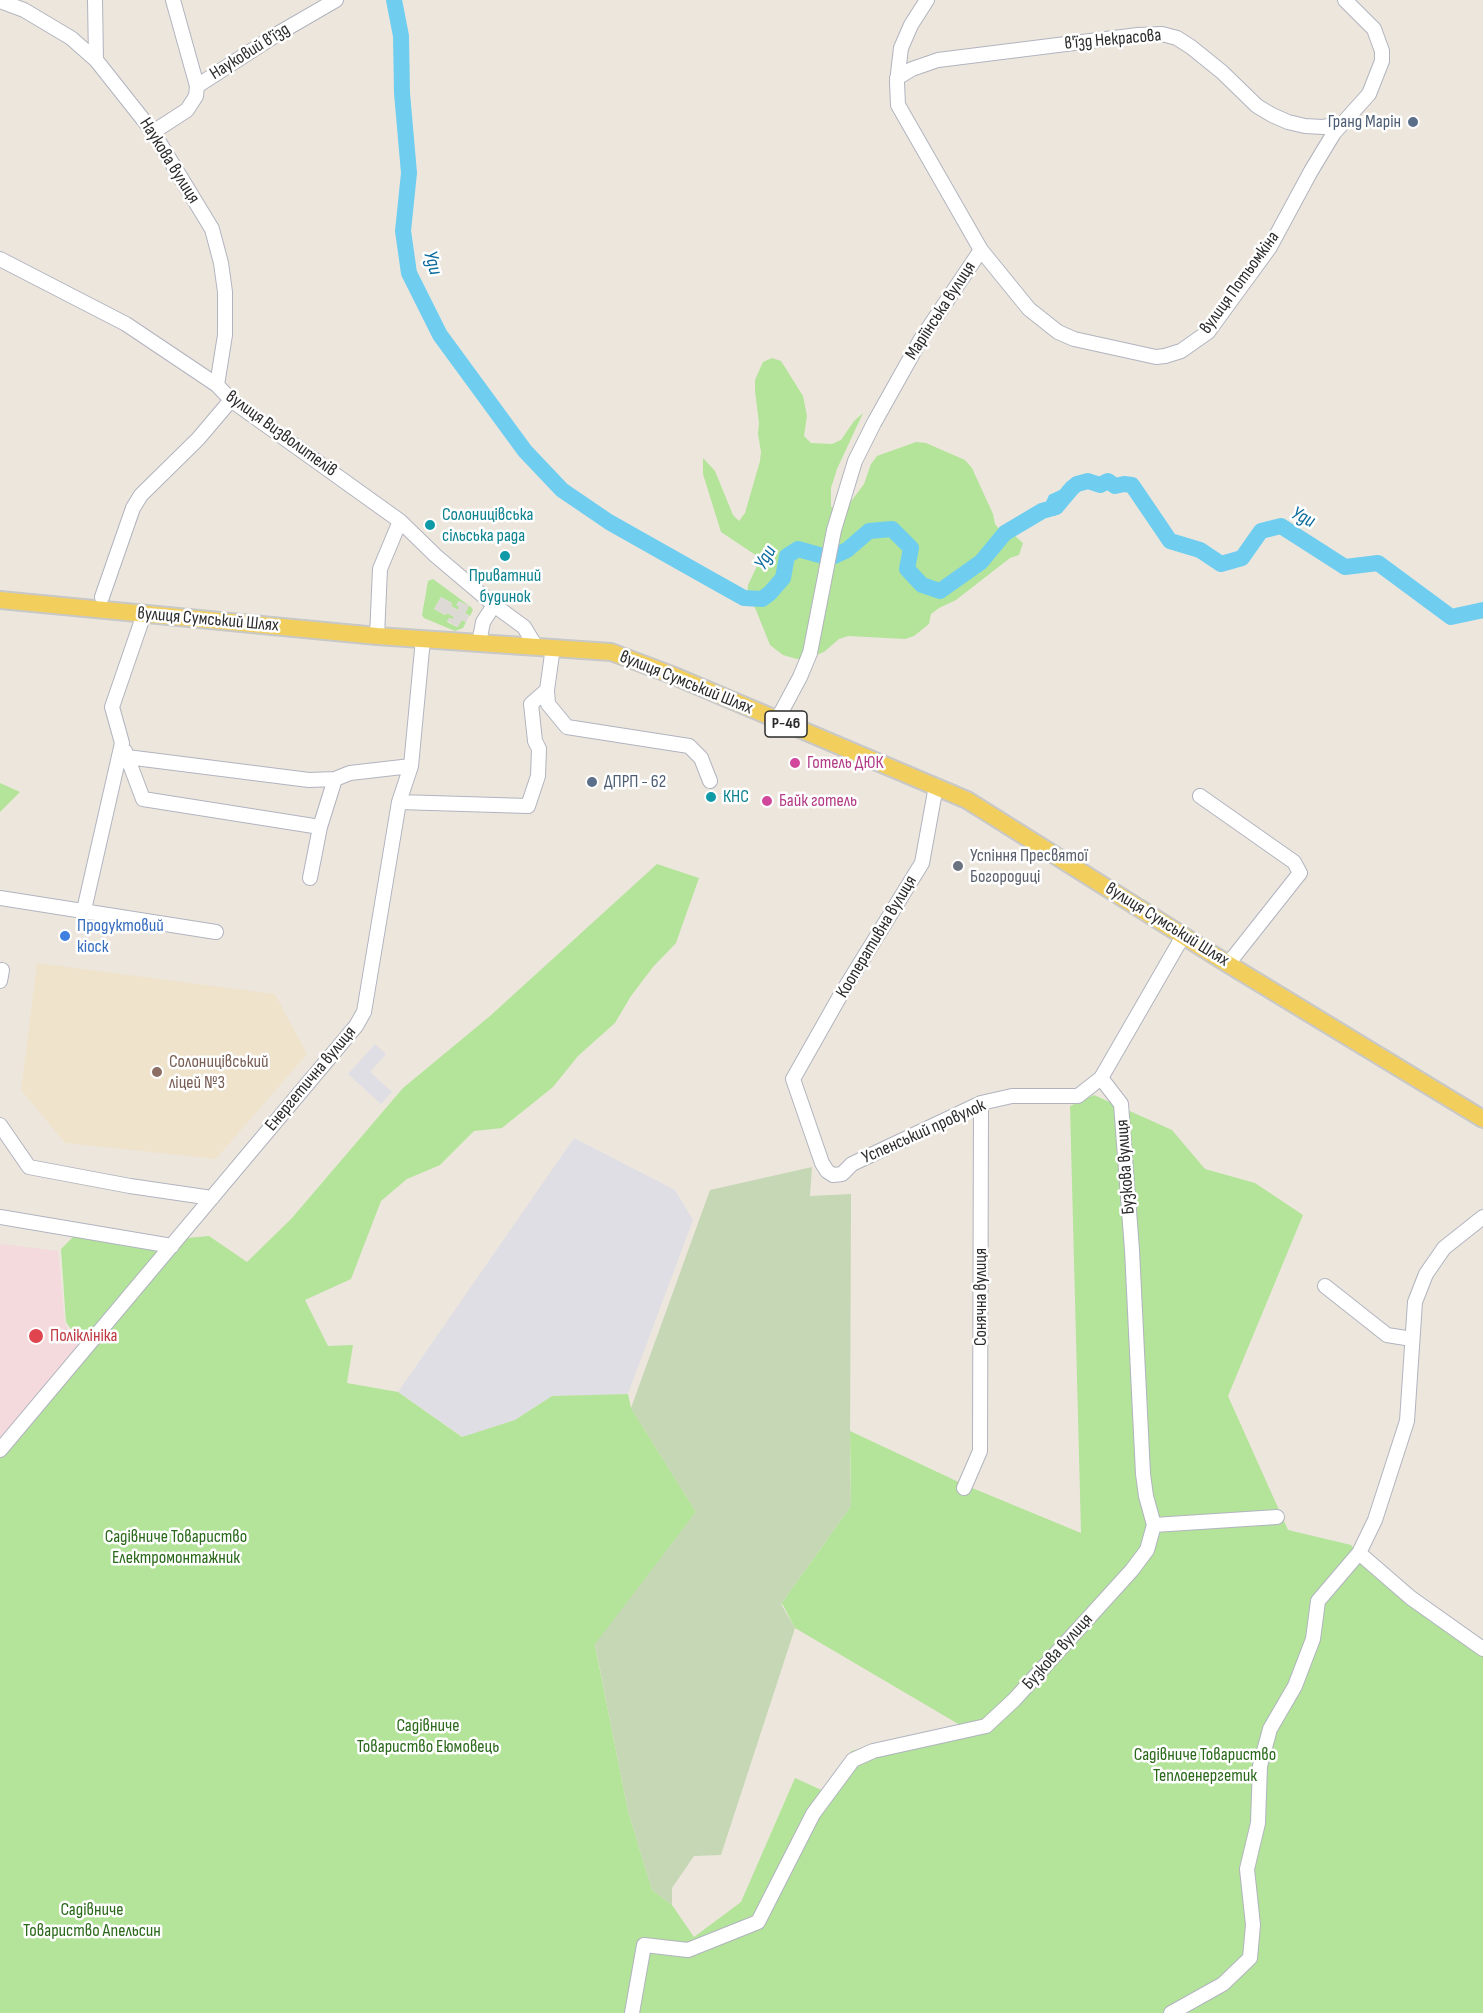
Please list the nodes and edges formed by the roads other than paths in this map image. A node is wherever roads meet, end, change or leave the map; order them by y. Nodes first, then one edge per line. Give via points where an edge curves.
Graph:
1 (95, 0) edge
2 (173, 0) edge
3 (336, 0) edge
4 (927, 0) edge
5 (1345, 0) edge
6 (0, 1) edge
7 (96, 60) junction
8 (897, 78) junction
9 (197, 86) junction
10 (1340, 124) junction
11 (153, 132) junction
12 (981, 250) junction
13 (0, 259) edge
14 (217, 385) junction
15 (231, 400) junction
16 (400, 520) junction
17 (102, 597) dead end
18 (0, 600) edge
19 (494, 605) junction
20 (144, 614) junction
21 (377, 636) junction
22 (423, 639) junction
23 (479, 643) junction
24 (535, 645) junction
25 (553, 647) junction
26 (547, 690) junction
27 (777, 720) junction
28 (122, 743) junction
29 (127, 757) junction
30 (411, 766) junction
31 (335, 779) junction
32 (710, 781) dead end
33 (936, 786) junction
34 (1200, 796) dead end
35 (399, 802) junction
36 (320, 827) junction
37 (310, 878) dead end
38 (0, 898) edge
39 (84, 910) junction
40 (216, 932) dead end
41 (1183, 936) junction
42 (1228, 964) junction
43 (1101, 1078) junction
44 (981, 1104) junction
45 (1483, 1119) edge
46 (0, 1125) edge
47 (822, 1163) joint
48 (212, 1198) junction
49 (0, 1217) edge
50 (1483, 1217) edge
51 (172, 1246) junction
52 (1325, 1286) dead end
53 (1412, 1339) junction
54 (0, 1450) edge
55 (964, 1488) dead end
56 (1277, 1517) dead end
57 (1154, 1525) junction
58 (1359, 1553) junction
59 (1483, 1649) edge
60 (632, 2013) edge
61 (1171, 2013) edge

1 - 7 street
2 - 9 street, Науковий в'їзд
3 - 9 street, Науковий в'їзд
4 - 8 street, Маріїнська вулиця via 901,48
5 - 10 street, вулиця Потьомкіна via 1374,29 1382,61 1369,94
6 - 7 street, Наукова вулиця via 24,10 71,38
7 - 11 street, Наукова вулиця
8 - 10 street, в'їзд Некрасова via 938,60 1162,34 1191,47 1272,115 1305,126
8 - 12 street, Маріїнська вулиця via 898,105
9 - 11 street, Науковий в'їзд via 188,110
10 - 12 street, вулиця Потьомкіна via 1270,247 1227,307 1208,332 1173,354 1147,356 1058,332 1029,309
11 - 14 street, Наукова вулиця via 212,230 221,263 225,335
12 - 27 street, Маріїнська вулиця via 921,339 855,460 834,530 807,663
13 - 14 street, вулиця Визволителів via 126,324
14 - 15 street, вулиця Визволителів
15 - 16 street, вулиця Визволителів
15 - 17 street via 141,495
16 - 19 street, вулиця Визволителів
16 - 21 street via 380,569
18 - 20 main road, вулиця Сумський Шлях / Р-46
19 - 23 street via 483,622
19 - 24 street, вулиця Визволителів via 524,627
20 - 21 main road, вулиця Сумський Шлях / Р-46
20 - 28 street via 112,707
21 - 22 main road, вулиця Сумський Шлях / Р-46
22 - 23 main road, вулиця Сумський Шлях / Р-46
22 - 30 street, Енергетична вулиця
23 - 24 main road, вулиця Сумський Шлях / Р-46
24 - 25 main road, вулиця Сумський Шлях / Р-46
25 - 26 street
25 - 27 main road, вулиця Сумський Шлях / Р-46 via 611,652
26 - 32 street via 548,704 567,727 689,746 701,758
26 - 35 street via 531,704 539,749 537,776 528,806
27 - 33 main road, вулиця Сумський Шлях / Р-46
28 - 29 street
28 - 39 street
29 - 31 street via 309,780
29 - 36 street via 143,800
30 - 31 street via 350,773
30 - 35 street, Енергетична вулиця
31 - 36 street
33 - 41 main road, вулиця Сумський Шлях / Р-46 via 967,800
33 - 47 street, Кооперативна вулиця via 922,863 794,1079
34 - 42 street via 1294,862 1300,873
35 - 48 street, Енергетична вулиця via 364,1012
36 - 37 street
38 - 39 street
39 - 40 street
41 - 42 main road, вулиця Сумський Шлях / Р-46
41 - 43 street
42 - 45 main road, вулиця Сумський Шлях / Р-46
43 - 44 street, Успенський провулок via 1078,1096 1012,1095
43 - 57 street, Бузкова вулиця via 1121,1104 1143,1474
44 - 47 street, Успенський провулок via 852,1164 842,1174 833,1175
44 - 55 street, Сонячна вулиця via 980,1451
46 - 48 street via 29,1167
48 - 51 street, Енергетична вулиця
49 - 51 street
50 - 53 street via 1444,1248 1426,1274 1415,1302
51 - 54 street, Енергетична вулиця
52 - 53 street via 1387,1335
53 - 58 street via 1407,1421 1375,1520
56 - 57 street
57 - 60 street, Бузкова вулиця via 1147,1550 1132,1570 986,1726 873,1751 853,1760 813,1814 758,1922 688,1950 644,1945
58 - 59 street via 1411,1598
58 - 61 street via 1318,1601 1313,1639 1295,1686 1270,1729 1260,1766 1258,1823 1247,1869 1253,1925 1250,1958 1222,1984

